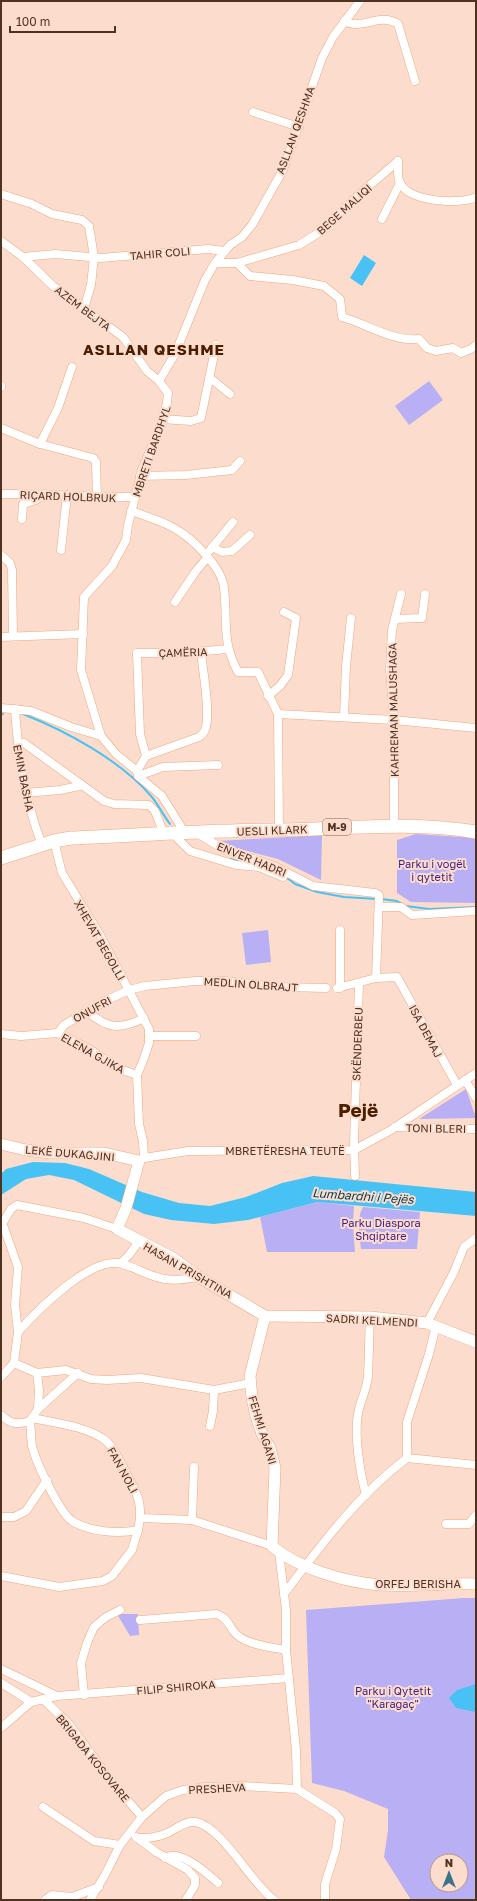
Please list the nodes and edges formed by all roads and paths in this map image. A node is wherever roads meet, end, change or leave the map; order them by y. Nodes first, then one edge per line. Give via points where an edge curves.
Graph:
1 (360, 1) edge
2 (344, 21) junction
3 (415, 81) dead end
4 (253, 112) dead end
5 (299, 127) junction
6 (400, 183) junction
7 (1, 194) edge
8 (476, 197) edge
9 (382, 219) dead end
10 (1, 241) edge
11 (225, 251) junction
12 (23, 257) junction
13 (94, 257) junction
14 (215, 263) junction
15 (237, 263) junction
16 (84, 309) junction
17 (216, 345) dead end
18 (476, 345) edge
19 (72, 367) dead end
20 (210, 378) junction
21 (159, 381) junction
22 (230, 394) dead end
23 (162, 419) junction
24 (1, 428) edge
25 (40, 444) junction
26 (240, 461) dead end
27 (140, 476) junction
28 (1, 494) edge
29 (45, 494) junction
30 (67, 495) junction
31 (135, 497) junction
32 (97, 498) junction
33 (131, 511) junction
34 (22, 519) dead end
35 (233, 522) dead end
36 (250, 535) dead end
37 (212, 546) junction
38 (61, 550) dead end
39 (1, 555) edge
40 (206, 556) junction
41 (401, 594) dead end
42 (426, 594) dead end
43 (175, 602) dead end
44 (284, 612) dead end
45 (351, 618) dead end
46 (395, 619) junction
47 (83, 634) junction
48 (13, 636) junction
49 (1, 637) edge
50 (228, 649) junction
51 (202, 652) junction
52 (268, 696) junction
53 (1, 708) edge
54 (15, 709) junction
55 (278, 714) junction
56 (344, 716) junction
57 (394, 720) junction
58 (476, 728) edge
59 (101, 736) junction
60 (24, 743) dead end
61 (146, 756) junction
62 (218, 765) dead end
63 (137, 773) junction
64 (79, 786) dead end
65 (25, 793) junction
66 (394, 827) junction
67 (279, 830) junction
68 (476, 832) edge
69 (180, 834) junction
70 (48, 843) junction
71 (1, 858) edge
72 (283, 877) dead end
73 (379, 901) junction
74 (476, 911) edge
75 (340, 930) dead end
76 (376, 978) junction
77 (359, 983) junction
78 (326, 988) dead end
79 (129, 990) junction
80 (87, 1011) junction
81 (144, 1018) junction
82 (58, 1033) junction
83 (1, 1034) edge
84 (149, 1036) junction
85 (196, 1036) dead end
86 (476, 1073) edge
87 (136, 1075) junction
88 (465, 1080) junction
89 (457, 1085) junction
90 (476, 1098) edge
91 (395, 1127) junction
92 (476, 1129) edge
93 (1, 1143) edge
94 (354, 1150) junction
95 (141, 1159) junction
96 (355, 1176) dead end
97 (2, 1226) edge
98 (117, 1229) junction
99 (476, 1238) edge
100 (139, 1241) junction
101 (121, 1263) junction
102 (199, 1277) junction
103 (269, 1316) junction
104 (370, 1317) junction
105 (431, 1325) junction
106 (18, 1332) junction
107 (476, 1342) edge
108 (14, 1363) junction
109 (78, 1373) junction
110 (37, 1374) junction
111 (1, 1377) edge
112 (251, 1383) junction
113 (214, 1390) junction
114 (38, 1409) junction
115 (1, 1415) edge
116 (31, 1420) junction
117 (210, 1426) dead end
118 (407, 1458) junction
119 (476, 1465) edge
120 (194, 1467) dead end
121 (46, 1480) junction
122 (366, 1495) junction
123 (476, 1515) edge
124 (1, 1517) edge
125 (141, 1518) junction
126 (192, 1520) junction
127 (446, 1524) dead end
128 (138, 1530) junction
129 (276, 1549) junction
130 (304, 1567) junction
131 (1, 1576) edge
132 (476, 1584) edge
133 (284, 1594) junction
134 (120, 1610) dead end
135 (140, 1620) dead end
136 (286, 1650) junction
137 (1, 1669) edge
138 (289, 1678) junction
139 (1, 1683) edge
140 (84, 1695) junction
141 (60, 1696) junction
142 (43, 1699) junction
143 (31, 1702) junction
144 (1, 1728) edge
145 (297, 1789) junction
146 (43, 1807) dead end
147 (142, 1817) junction
148 (130, 1832) junction
149 (137, 1838) junction
150 (120, 1845) junction
151 (165, 1858) junction
152 (218, 1883) dead end
153 (99, 1887) junction
154 (45, 1900) edge
155 (90, 1900) edge
156 (186, 1900) edge
157 (274, 1900) edge
158 (325, 1900) edge

1 - 2 street, ASLLAN QESHMA
2 - 3 street via 355,25 386,19 398,24
2 - 5 street, ASLLAN QESHMA via 322,58
4 - 5 street
5 - 11 street, ASLLAN QESHMA via 282,170 252,225
6 - 8 street via 408,192 450,203
6 - 9 street
6 - 15 street, BEGE MALIQI via 398,161 323,230 299,245
7 - 13 street via 32,204 52,214 82,220 89,226
10 - 12 street, AZEM BEJTA
11 - 13 street, TAHIR COLI via 208,249
11 - 14 street, ASLLAN QESHMA
12 - 13 street, TAHIR COLI via 55,254
12 - 16 street, AZEM BEJTA via 53,286
13 - 16 street
14 - 15 street, BEGE MALIQI
14 - 21 street, ASLLAN QESHMA via 205,280 175,354
15 - 18 street via 250,276 324,286 340,299 342,317 399,337 419,339 427,348 436,351 453,348 461,353
16 - 21 street, AZEM BEJTA via 123,337 147,372
17 - 20 street
19 - 25 street via 58,408
20 - 22 street
20 - 23 street via 201,418 191,421
21 - 23 street, MBRETI BARDHYL via 168,393
23 - 27 street, MBRETI BARDHYL
24 - 25 street
25 - 32 street via 93,458 96,462
26 - 27 street via 232,470
27 - 31 street, MBRETI BARDHYL
28 - 29 street, RIÇARD HOLBRUK
29 - 30 street, RIÇARD HOLBRUK
29 - 34 street via 23,504
30 - 32 street, RIÇARD HOLBRUK
30 - 38 street
31 - 32 street, RIÇARD HOLBRUK
31 - 33 street, MBRETI BARDHYL
33 - 40 street via 175,529
33 - 47 street, MBRETI BARDHYL via 126,540 112,566 84,597
35 - 37 street
36 - 37 street via 232,551 222,552
37 - 40 street
39 - 48 street via 10,563 12,570
40 - 43 street
40 - 50 street via 217,570 224,587
41 - 46 street, KAHREMAN MALUSHAGA
42 - 46 street via 422,618
44 - 52 street via 296,618 288,675
45 - 56 street
46 - 57 street, KAHREMAN MALUSHAGA via 390,670
47 - 48 street
47 - 59 street, MBRETI BARDHYL via 81,670
48 - 49 street
50 - 51 street, ÇAMËRIA
50 - 52 street via 238,672 258,672
51 - 61 street via 206,728 199,737
51 - 61 street, ÇAMËRIA via 138,653 140,734
52 - 55 street
53 - 54 street
54 - 59 street via 31,711
54 - 65 street, EMIN BASHA
55 - 56 street
55 - 67 street
56 - 57 street
57 - 58 street
57 - 66 street, KAHREMAN MALUSHAGA
59 - 63 street, MBRETI BARDHYL
60 - 69 street via 104,801 114,804 149,805
61 - 63 street
62 - 63 street via 163,767
63 - 69 street, MBRETI BARDHYL via 162,796
64 - 65 street
65 - 70 street, EMIN BASHA
66 - 67 main road, UESLI KLARK / M-9
66 - 68 main road, UESLI KLARK / M-9 via 460,829
67 - 69 main road, UESLI KLARK / M-9
69 - 70 main road, UESLI KLARK / M-9 via 71,838
69 - 72 street, ENVER HADRI via 190,851 236,865 259,867
69 - 73 street, ENVER HADRI via 274,866 313,886 375,893
70 - 71 main road, UESLI KLARK / M-9
70 - 79 street, XHEVAT BEGOLLI via 62,873 100,935
73 - 74 street, ENVER HADRI via 401,907 412,914
73 - 76 street
75 - 77 street via 339,988
76 - 77 street
76 - 89 street, ISA DEMAJ via 397,977
77 - 94 street, SKËNDERBEU
78 - 79 street, MEDLIN OLBRAJT via 204,981 145,986
79 - 80 street, ONUFRI
79 - 81 street, XHEVAT BEGOLLI
80 - 81 street via 98,1021 111,1027 129,1026
80 - 82 street, ONUFRI via 64,1024
81 - 84 street, XHEVAT BEGOLLI
82 - 83 street, ELENA GJIKA via 21,1036
82 - 87 street, ELENA GJIKA via 91,1050 117,1068
84 - 85 street
84 - 87 street, XHEVAT BEGOLLI via 143,1061
86 - 88 street, MBRETËRESHA TEUTË
87 - 95 street, XHEVAT BEGOLLI via 138,1124 144,1146
88 - 89 street, MBRETËRESHA TEUTË
88 - 90 street
89 - 91 street, MBRETËRESHA TEUTË
91 - 92 street, TONI BLERI
91 - 94 street, MBRETËRESHA TEUTË
93 - 95 street, LEKË DUKAGJINI via 50,1153 104,1153
94 - 95 street, MBRETËRESHA TEUTË via 188,1151
94 - 96 street, SKËNDERBEU
95 - 98 street
97 - 98 street, HASAN PRISHTINA via 11,1209 17,1205 84,1218
97 - 106 street via 18,1267 15,1304
98 - 100 street, HASAN PRISHTINA
99 - 105 street via 464,1247
100 - 101 street
100 - 102 street, HASAN PRISHTINA via 173,1258
101 - 102 street via 159,1278 184,1280
101 - 106 street via 102,1266 74,1280 58,1292
102 - 103 street, HASAN PRISHTINA
103 - 104 street, SADRI KELMENDI
103 - 112 street, FEHMI AGANI via 250,1376
104 - 105 street, SADRI KELMENDI
104 - 122 street via 368,1377 359,1409 358,1432 362,1480
105 - 107 street, SADRI KELMENDI
105 - 118 street via 427,1361 407,1422
106 - 108 street
108 - 110 street
108 - 111 street
109 - 110 street via 66,1370
109 - 113 street via 91,1379 141,1378
109 - 114 street
110 - 114 street
112 - 113 street
112 - 129 street, FEHMI AGANI via 256,1416 270,1448 275,1468
113 - 117 street
114 - 116 street
115 - 116 street, FAN NOLI via 16,1425
116 - 121 street via 32,1445
116 - 125 street, FAN NOLI via 76,1427 104,1440 115,1450 137,1492
118 - 119 street
118 - 122 street
120 - 126 street
121 - 124 street via 26,1511 14,1517
121 - 128 street via 62,1510 72,1520 87,1527 114,1532
122 - 130 street
123 - 127 street via 469,1524
125 - 126 street
125 - 128 street
126 - 129 street
128 - 131 street via 132,1550 112,1576 103,1581 59,1587
129 - 130 street, ORFEJ BERISHA
129 - 133 street, FEHMI AGANI
130 - 132 street, ORFEJ BERISHA via 379,1585
130 - 133 street
133 - 136 street, FEHMI AGANI
134 - 140 street via 94,1627 87,1643 81,1663
135 - 136 street via 217,1614 226,1618 234,1633 242,1639
136 - 138 street, FEHMI AGANI
137 - 141 street, BRIGADA KOSOVARE
138 - 140 street, FILIP SHIROKA
138 - 145 street, FEHMI AGANI
139 - 143 street
140 - 141 street, FILIP SHIROKA
141 - 142 street, FILIP SHIROKA
142 - 143 street, FILIP SHIROKA
142 - 147 street, BRIGADA KOSOVARE via 68,1723
143 - 144 street
145 - 147 street, PRESHEVA via 240,1786 183,1790 166,1796
145 - 158 street via 340,1818 336,1849 325,1884
146 - 150 street via 94,1841
147 - 148 street, PRESHEVA
148 - 149 street
148 - 150 street, PRESHEVA
149 - 151 street
149 - 157 street via 166,1834 188,1823 196,1822 211,1830 256,1884
150 - 153 street, PRESHEVA
151 - 152 street via 174,1856 188,1860
151 - 156 street via 188,1870 195,1878 195,1885
153 - 154 street via 72,1897 52,1895
153 - 155 street, PRESHEVA

